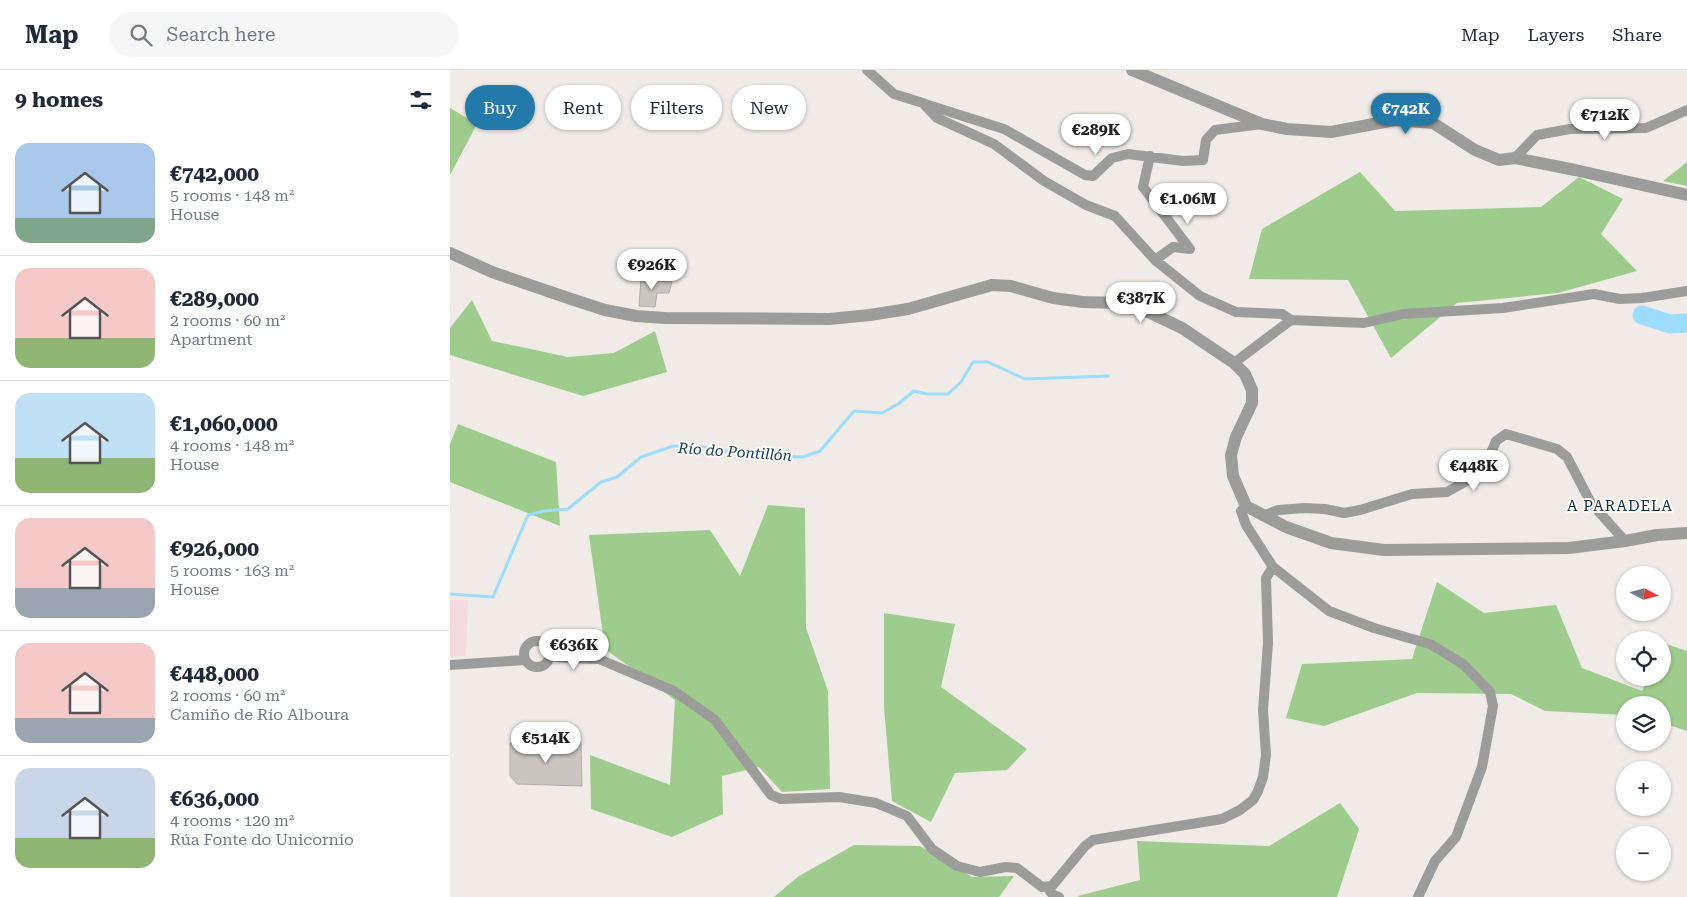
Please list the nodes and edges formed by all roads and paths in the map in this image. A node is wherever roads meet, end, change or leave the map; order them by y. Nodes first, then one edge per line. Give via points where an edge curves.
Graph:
1 (867, 70) edge
2 (1132, 70) edge
3 (923, 103) junction
4 (1687, 110) edge
5 (1262, 124) junction
6 (1150, 156) junction
7 (1515, 158) junction
8 (1687, 195) edge
9 (450, 253) edge
10 (1156, 260) junction
11 (1687, 292) edge
12 (1291, 320) junction
13 (1234, 363) junction
14 (1246, 506) junction
15 (1263, 516) junction
16 (1687, 533) edge
17 (1626, 541) junction
18 (1273, 567) junction
19 (551, 656) junction
20 (525, 660) junction
21 (450, 665) edge
22 (1049, 887) junction
23 (1058, 897) edge
24 (1418, 897) edge

1 - 3 street via 894,94
2 - 5 street
3 - 6 street via 1004,130 1085,175 1093,176 1112,158 1128,154
3 - 10 street via 938,118 994,144 1044,181 1086,205 1115,216
4 - 7 street via 1646,128 1570,129 1537,135
5 - 6 street via 1215,130 1206,140 1203,160 1183,161
5 - 7 street via 1331,132 1394,120 1433,123 1474,150 1499,160
6 - 10 street via 1143,187 1190,249 1172,247
7 - 8 street
9 - 13 street via 492,272 605,310 665,318 829,319 870,316 908,309 992,285 1011,286 1054,298 1119,303 1140,308 1182,328
10 - 12 street via 1200,296 1236,312 1282,314
11 - 12 street via 1620,299 1594,294 1502,308 1403,314 1364,323
12 - 13 street
13 - 14 street via 1245,374 1252,390 1252,403 1231,455 1233,476
14 - 15 street
14 - 18 street via 1241,511 1246,525
15 - 17 street via 1286,528 1331,543 1384,550 1569,548
15 - 17 street via 1278,510 1304,508 1344,513 1412,494 1447,492 1483,472 1496,441 1506,434 1556,449 1567,457 1591,503
16 - 17 street
18 - 22 street via 1266,578 1266,755 1264,777 1253,800 1222,819 1093,840
18 - 24 street via 1328,611 1430,644 1463,664 1490,692 1492,706 1482,767 1456,837 1435,861
19 - 20 street via 540,667 531,666
19 - 20 street via 546,644 538,640 526,646
19 - 22 street via 599,659 674,691 715,720 771,795 781,799 839,797 876,802 907,816 932,849 957,866 980,872 1017,868 1036,883
20 - 21 street
22 - 23 street via 1049,891

